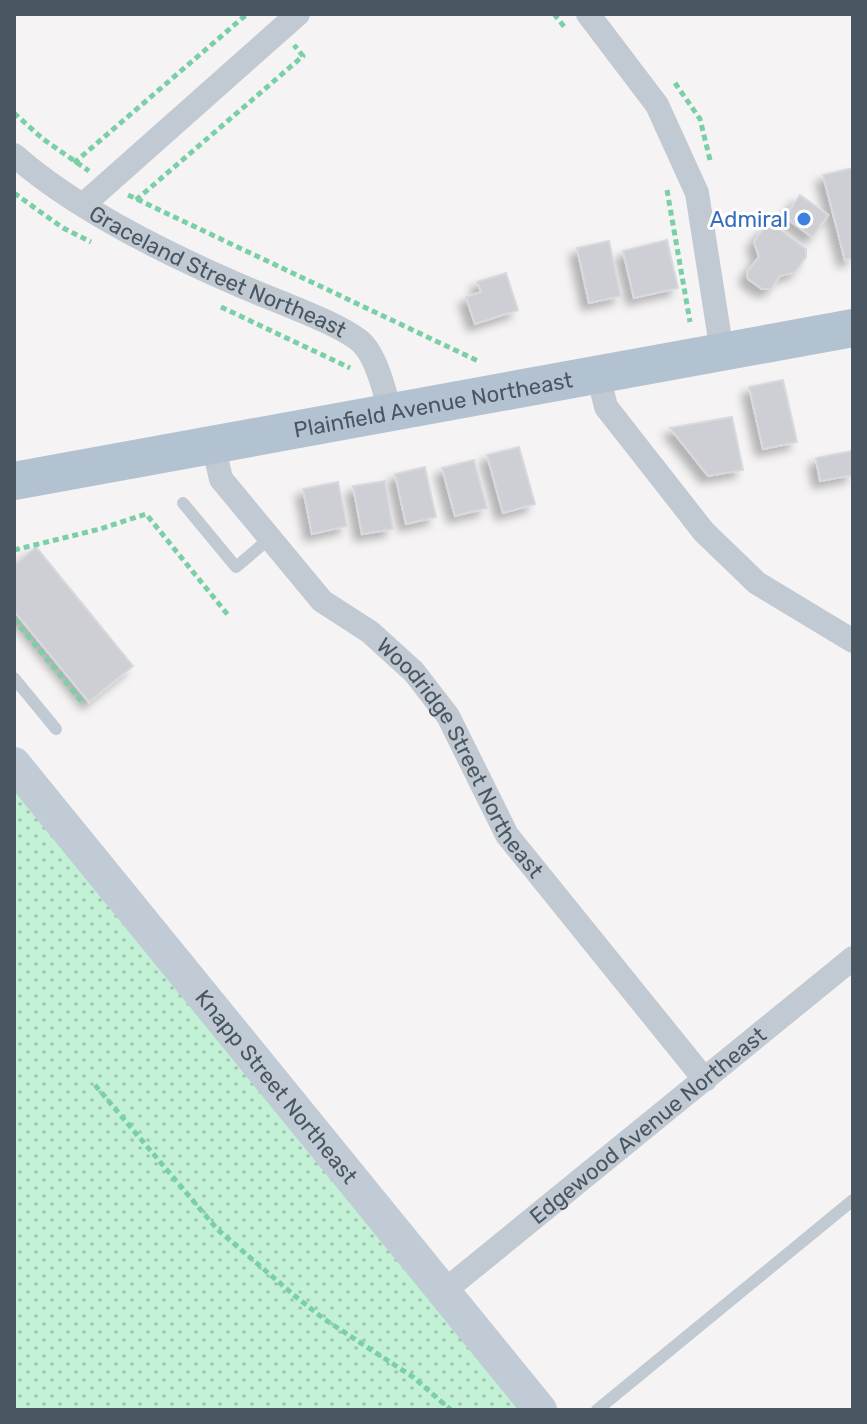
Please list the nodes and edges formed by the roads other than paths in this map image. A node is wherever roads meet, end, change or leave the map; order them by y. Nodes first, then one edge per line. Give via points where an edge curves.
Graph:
1 (588, 14) edge
2 (289, 22) edge
3 (14, 155) edge
4 (84, 204) junction
5 (853, 328) edge
6 (722, 352) junction
7 (598, 374) junction
8 (390, 412) junction
9 (213, 444) junction
10 (14, 481) edge
11 (183, 503) dead end
12 (269, 539) junction
13 (853, 641) edge
14 (16, 686) edge
15 (56, 729) dead end
16 (14, 764) edge
17 (853, 958) edge
18 (705, 1080) junction
19 (853, 1200) edge
20 (443, 1292) junction
21 (540, 1410) edge
22 (597, 1410) edge

1 - 6 street via 657,105 697,193
2 - 4 street
3 - 4 street, Graceland Street Northeast
4 - 8 street, Graceland Street Northeast via 172,256 363,344 381,378
5 - 6 main road, Plainfield Avenue Northeast
6 - 7 main road, Plainfield Avenue Northeast
7 - 8 main road, Plainfield Avenue Northeast
7 - 13 street via 606,407 704,532 757,583
8 - 9 main road, Plainfield Avenue Northeast
9 - 10 main road, Plainfield Avenue Northeast
9 - 12 street, Woodridge Street Northeast via 221,479
11 - 12 lane via 236,567
12 - 18 street, Woodridge Street Northeast via 322,601 370,632 414,672 448,716 507,835
14 - 15 lane
16 - 20 main road, Knapp Street Northeast
17 - 18 street, Edgewood Avenue Northeast
18 - 20 street, Edgewood Avenue Northeast
19 - 22 lane
20 - 21 main road, Knapp Street Northeast

